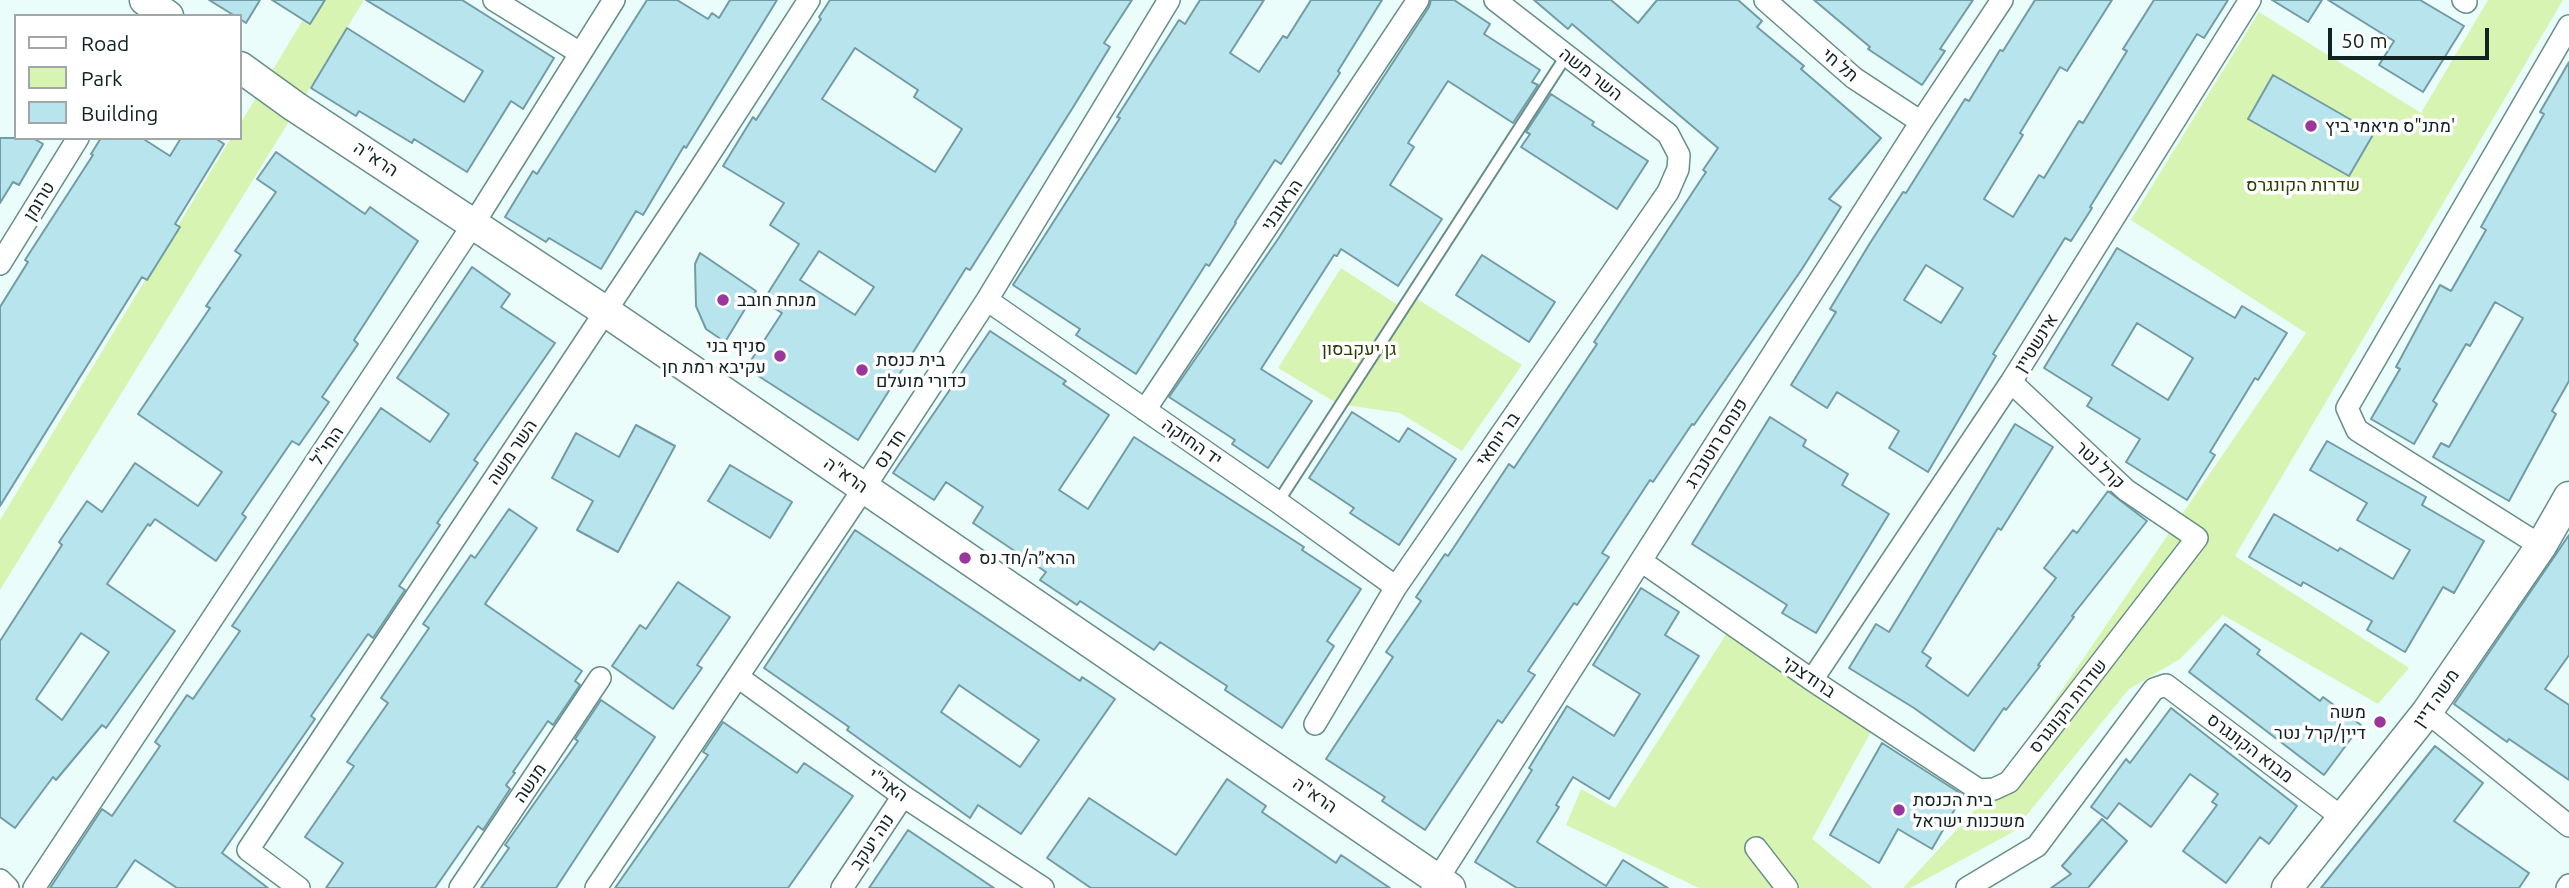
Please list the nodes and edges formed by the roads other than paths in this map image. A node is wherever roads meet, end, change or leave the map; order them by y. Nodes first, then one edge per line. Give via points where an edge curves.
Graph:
1 (494, 0) edge
2 (614, 0) edge
3 (809, 0) edge
4 (1169, 0) edge
5 (1418, 0) edge
6 (1495, 0) edge
7 (2002, 0) edge
8 (2250, 0) edge
9 (1775, 3) edge
10 (2569, 26) edge
11 (580, 53) junction
12 (1566, 56) junction
13 (242, 68) edge
14 (1921, 122) junction
15 (77, 140) edge
16 (1679, 155) joint
17 (474, 223) junction
18 (0, 264) edge
19 (987, 300) junction
20 (605, 311) junction
21 (2011, 382) junction
22 (1145, 410) junction
23 (864, 488) junction
24 (2569, 497) edge
25 (1278, 502) junction
26 (2197, 538) joint
27 (2541, 546) junction
28 (1641, 561) junction
29 (1396, 587) junction
30 (738, 677) junction
31 (600, 678) dead end
32 (1812, 680) junction
33 (2427, 712) junction
34 (1315, 724) dead end
35 (1979, 790) joint
36 (903, 796) junction
37 (2344, 819) junction
38 (2569, 826) edge
39 (1756, 848) dead end
40 (0, 880) edge
41 (1440, 885) edge
42 (8, 888) edge
43 (34, 888) edge
44 (299, 888) edge
45 (460, 888) edge
46 (596, 888) edge
47 (842, 888) edge
48 (1043, 888) edge
49 (1787, 888) edge
50 (1967, 888) edge
51 (2287, 888) edge

1 - 11 street
2 - 11 street, החי"ל
3 - 20 street, השר משה
4 - 19 street, חד נס
5 - 22 street, הראובני
6 - 12 street, השר משה
7 - 14 street, פנחס רוטנברג
8 - 21 street, אינשטיין
9 - 14 street, תל חי via 1854,78
10 - 27 street via 2347,408 2357,430
11 - 17 street, החי"ל
12 - 16 street, השר משה via 1668,134
12 - 25 lane
13 - 17 street, הרא"ה
14 - 28 street, פנחס רוטנברג
15 - 18 street, טרומן
16 - 29 street, בר יוחאי via 1668,192
17 - 20 street, הרא"ה
17 - 43 street, החי"ל
19 - 22 street, יד החזקה
19 - 23 street, חד נס
20 - 23 street, הרא"ה
20 - 44 street, השר משה via 248,850
21 - 26 street, קרל נטר via 2126,490
21 - 32 street, אינשטיין
22 - 25 street, יד החזקה
23 - 30 street, חד נס
23 - 41 street, הרא"ה
24 - 27 street, משה דיין
25 - 29 street, יד החזקה
26 - 35 street, שדרות הקונגרס via 2009,782
27 - 33 street, משה דיין
28 - 32 street, ברודצקי
28 - 41 street, פנחס רוטנברג
29 - 34 street, בר יוחאי
30 - 36 street, האר"י
30 - 46 street, חד נס
31 - 45 street, מנשה
32 - 35 street, ברודצקי
33 - 37 street, משה דיין
33 - 38 street
36 - 47 street, נוה יעקב
36 - 48 street, האר"י
37 - 50 street, מבוא הקונגרס via 2166,685 2154,689 2037,846
37 - 51 street, משה דיין
39 - 49 street
40 - 42 street

